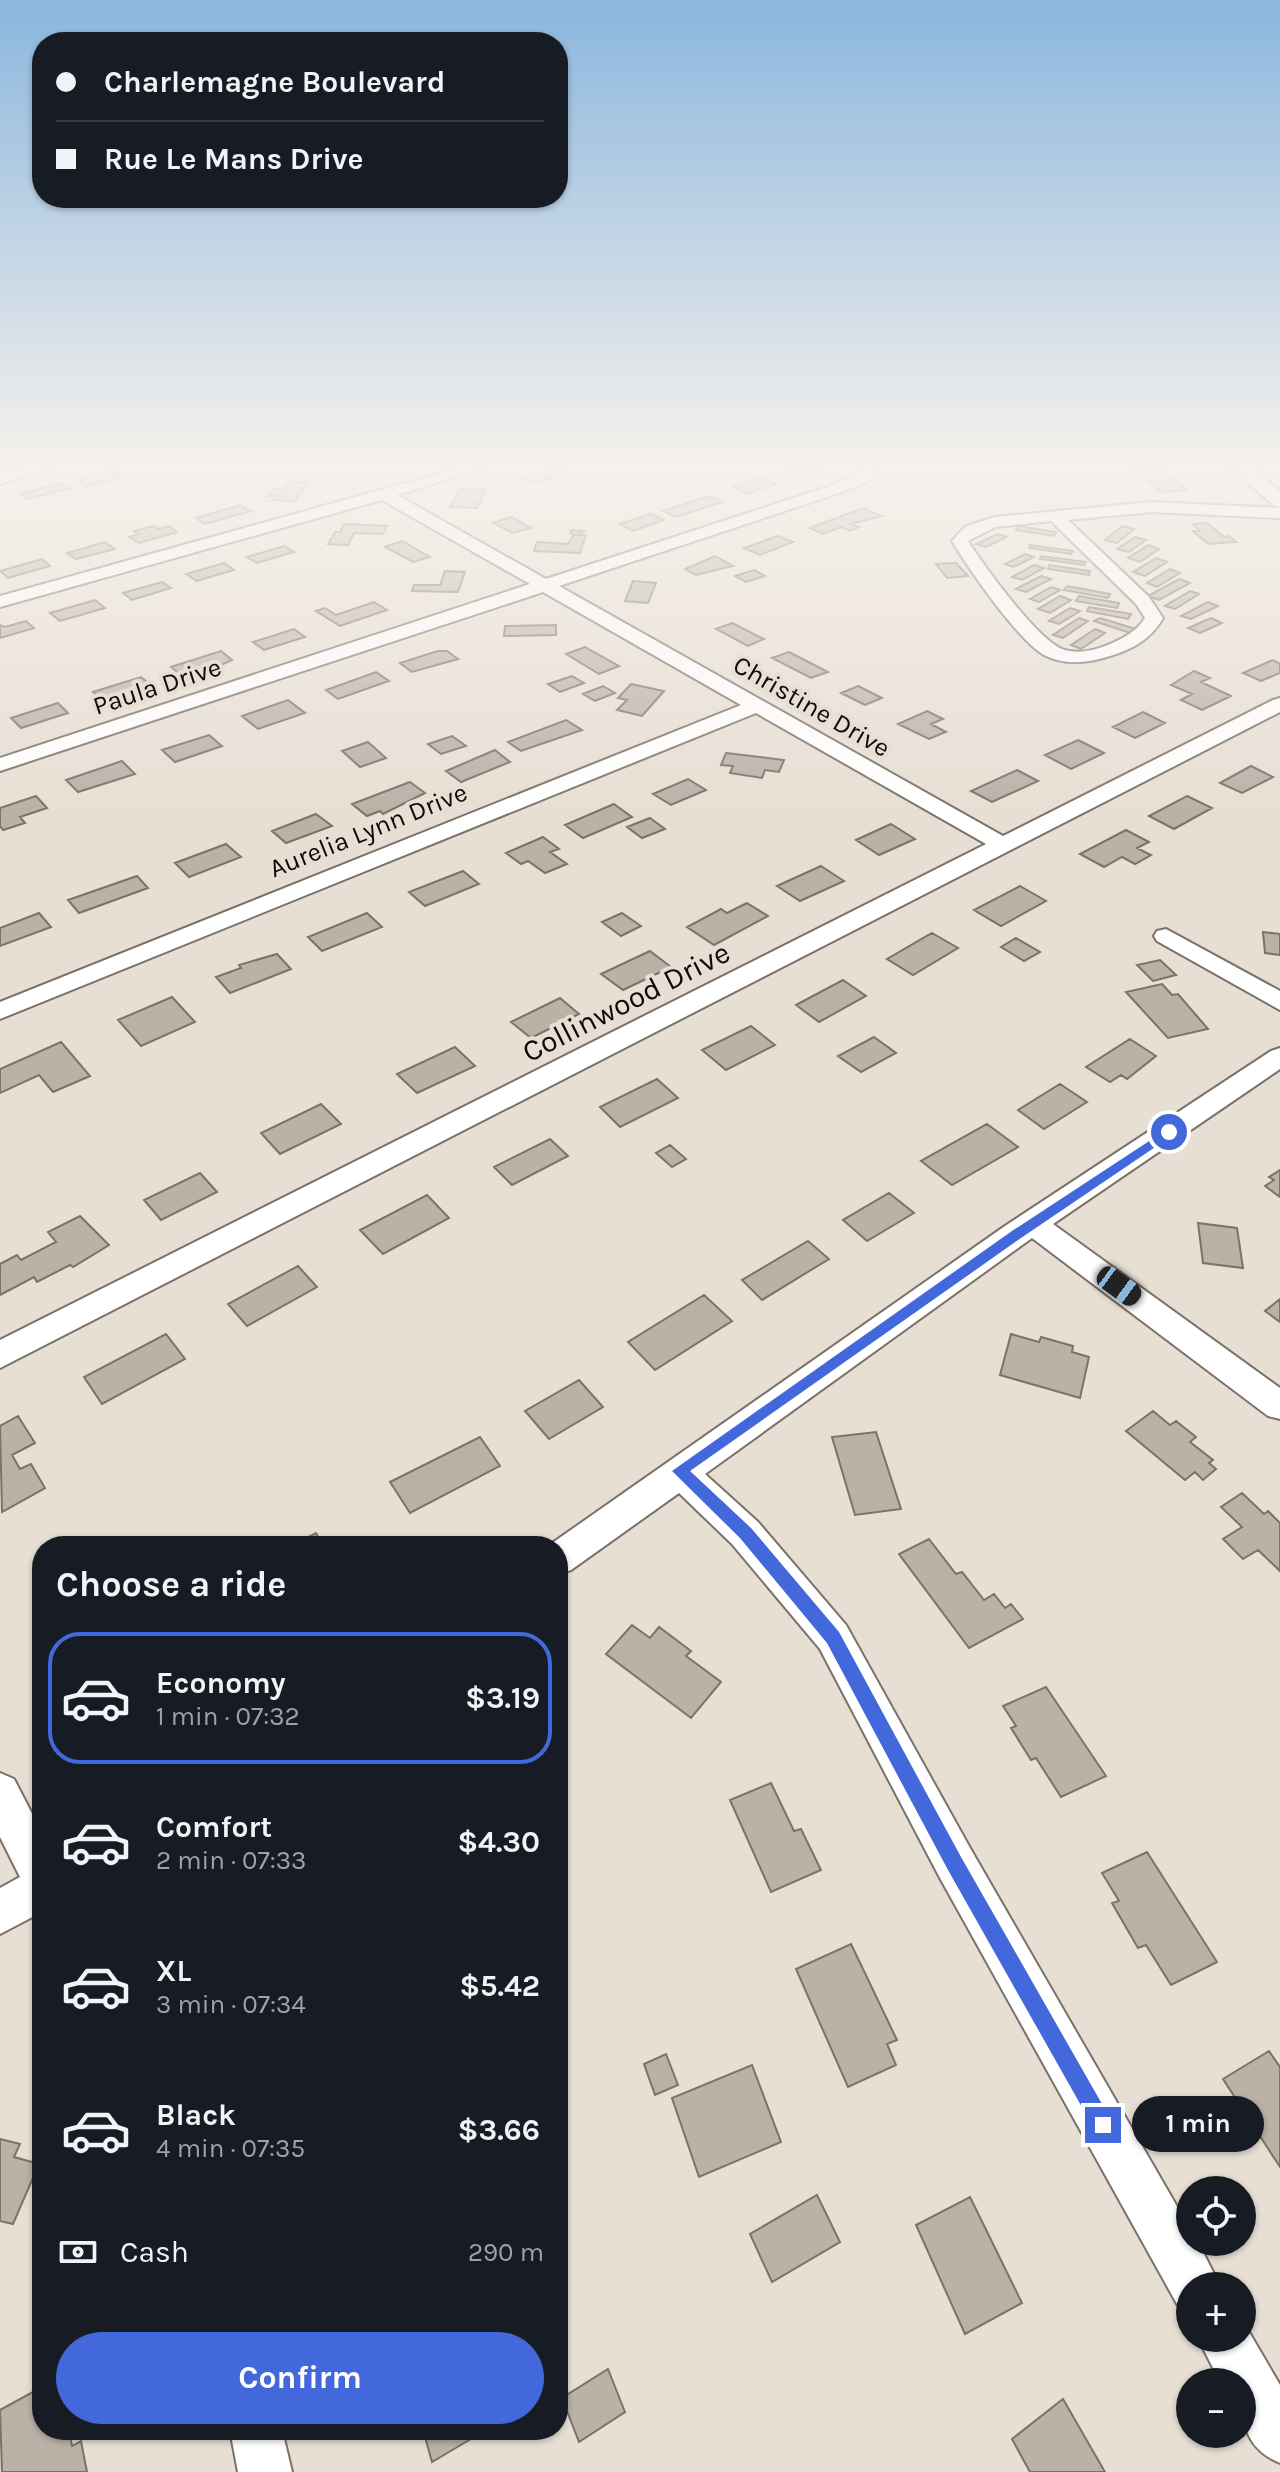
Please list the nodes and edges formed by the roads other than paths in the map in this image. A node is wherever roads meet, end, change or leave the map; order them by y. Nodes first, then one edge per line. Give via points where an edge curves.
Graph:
1 (71, 582) edge
2 (535, 582) edge
3 (552, 582) edge
4 (991, 582) edge
5 (1121, 582) edge
6 (541, 586) junction
7 (0, 602) edge
8 (1280, 704) edge
9 (758, 705) junction
10 (0, 765) edge
11 (1005, 846) junction
12 (1166, 936) dead end
13 (1280, 1002) edge
14 (0, 1011) edge
15 (1280, 1057) edge
16 (1033, 1224) junction
17 (0, 1355) edge
18 (1280, 1406) edge
19 (679, 1471) junction
20 (568, 1552) edge
21 (0, 1793) edge
22 (32, 1857) edge
23 (32, 1894) edge
24 (0, 1912) edge
25 (1187, 2272) edge
26 (1232, 2352) edge
27 (1280, 2436) edge
28 (258, 2440) edge
29 (265, 2472) edge

1 - 7 street
2 - 6 street, Christine Drive
3 - 6 street, Paula Drive
4 - 5 street via 1045,647 1094,657 1138,638 1154,618
6 - 9 street, Christine Drive
6 - 10 street, Paula Drive
8 - 11 street, Collinwood Drive
9 - 11 street, Christine Drive
9 - 14 street, Aurelia Lynn Drive
11 - 17 street, Collinwood Drive
12 - 13 street
15 - 16 street
16 - 18 street
16 - 19 street
19 - 20 street
19 - 25 street via 745,1533 833,1637
21 - 22 street
23 - 24 street
26 - 27 street
28 - 29 street

